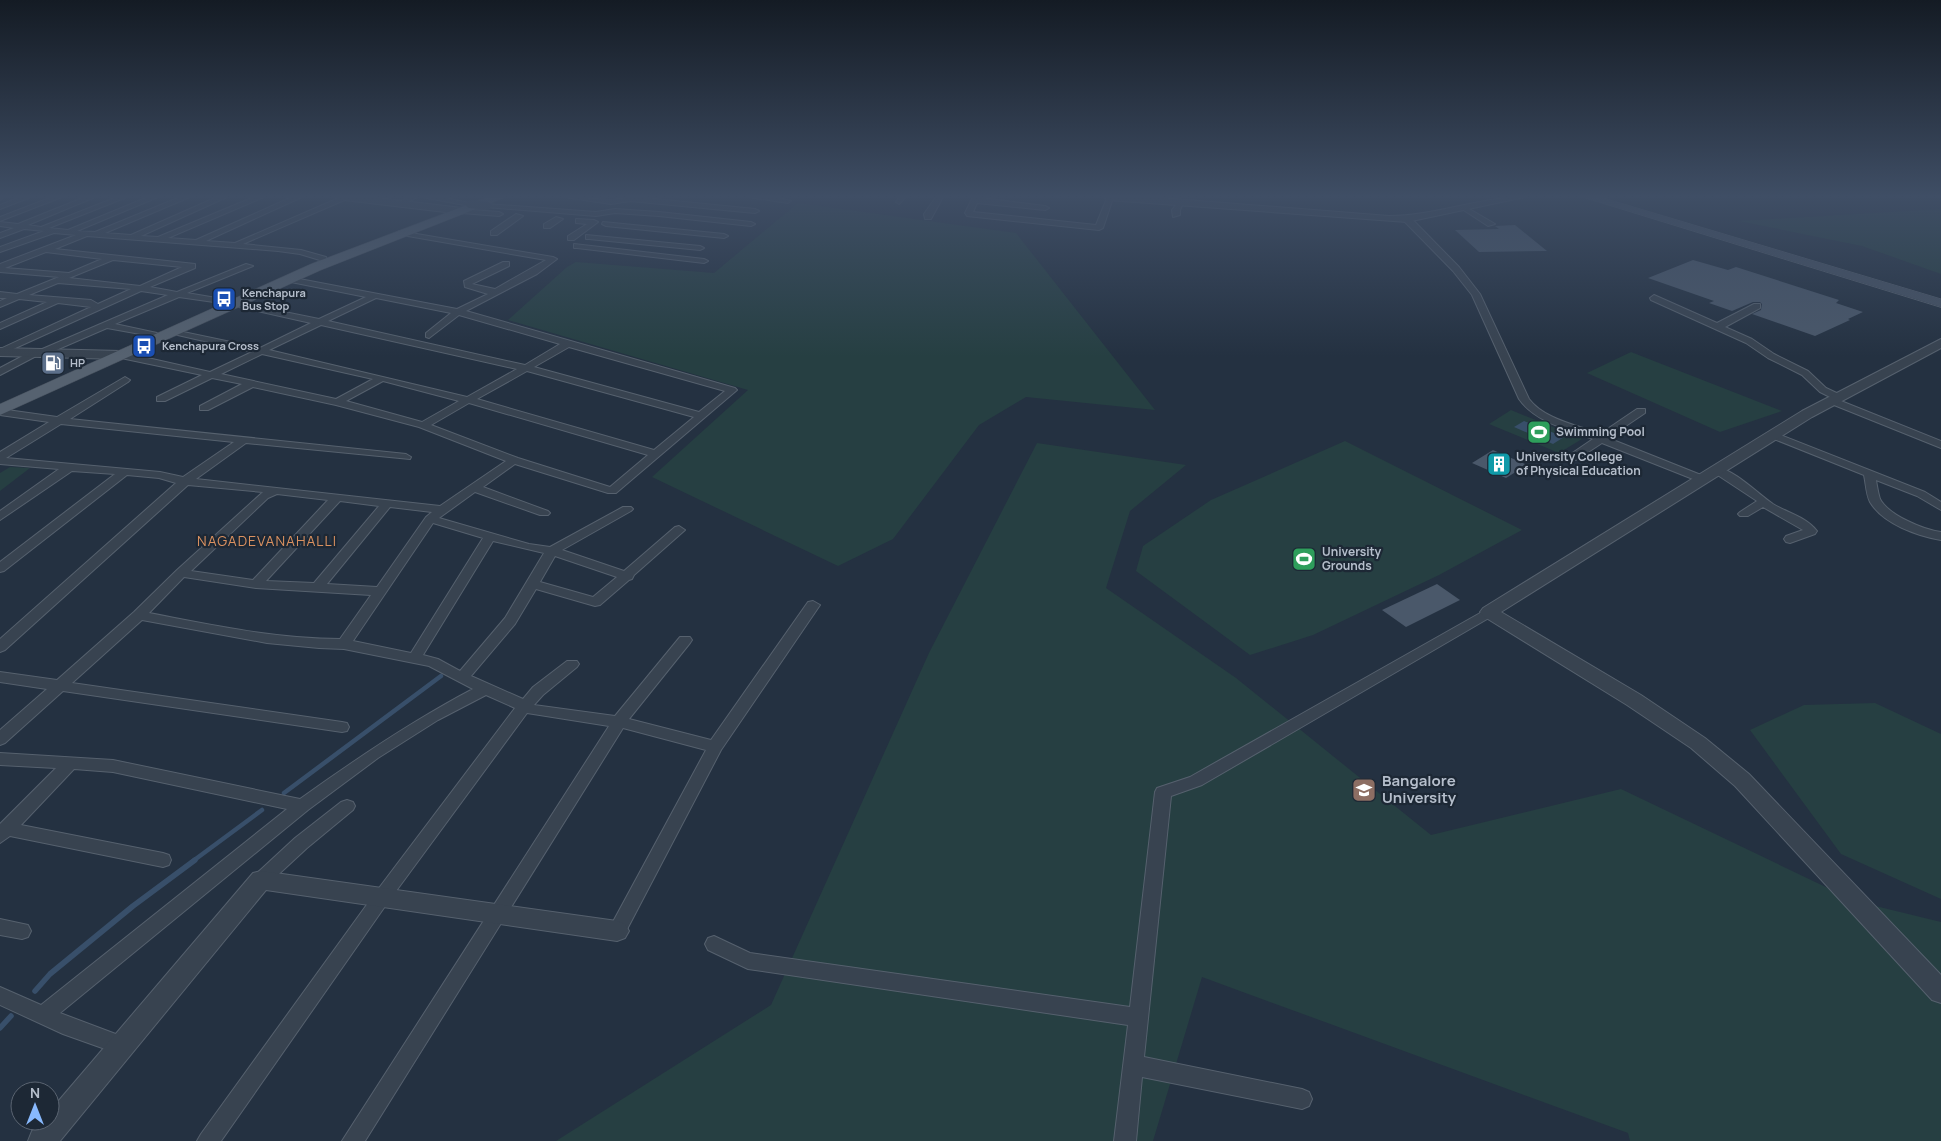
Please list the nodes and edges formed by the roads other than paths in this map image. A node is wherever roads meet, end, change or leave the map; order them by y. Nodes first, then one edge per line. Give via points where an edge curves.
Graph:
1 (45, 250) edge
2 (47, 250) edge
3 (286, 250) edge
4 (347, 250) edge
5 (361, 250) edge
6 (500, 250) edge
7 (612, 250) edge
8 (614, 250) edge
9 (1438, 250) edge
10 (1765, 250) edge
11 (1785, 250) edge
12 (112, 257) junction
13 (601, 258) dead end
14 (323, 259) junction
15 (704, 261) dead end
16 (506, 264) dead end
17 (249, 266) dead end
18 (0, 269) edge
19 (69, 275) junction
20 (289, 279) junction
21 (57, 280) junction
22 (139, 289) junction
23 (494, 293) junction
24 (0, 295) edge
25 (176, 295) junction
26 (374, 296) junction
27 (18, 297) junction
28 (1941, 297) edge
29 (1654, 298) dead end
30 (58, 300) junction
31 (229, 303) junction
32 (1941, 303) edge
33 (0, 304) edge
34 (98, 306) junction
35 (1757, 306) dead end
36 (458, 312) junction
37 (318, 323) junction
38 (105, 325) junction
39 (0, 326) edge
40 (1719, 326) junction
41 (172, 331) junction
42 (154, 335) junction
43 (429, 335) dead end
44 (1941, 343) edge
45 (566, 344) junction
46 (262, 350) junction
47 (1, 352) edge
48 (40, 352) junction
49 (115, 355) junction
50 (526, 368) junction
51 (0, 372) edge
52 (212, 374) junction
53 (382, 378) junction
54 (125, 380) dead end
55 (252, 383) junction
56 (161, 399) dead end
57 (1836, 399) junction
58 (468, 400) junction
59 (337, 402) junction
60 (0, 404) edge
61 (204, 408) dead end
62 (0, 411) edge
63 (1641, 411) dead end
64 (702, 416) junction
65 (59, 420) junction
66 (423, 425) junction
67 (1773, 435) junction
68 (1600, 438) junction
69 (244, 440) junction
70 (1941, 445) edge
71 (656, 454) junction
72 (0, 457) edge
73 (406, 457) dead end
74 (1572, 458) dead end
75 (514, 460) junction
76 (0, 461) edge
77 (70, 466) junction
78 (1717, 470) junction
79 (125, 472) junction
80 (1869, 472) junction
81 (1702, 479) junction
82 (184, 481) junction
83 (474, 488) junction
84 (275, 490) junction
85 (338, 497) junction
86 (1763, 502) junction
87 (387, 504) junction
88 (1941, 507) edge
89 (627, 509) dead end
90 (441, 510) junction
91 (544, 513) dead end
92 (1744, 514) dead end
93 (0, 516) edge
94 (430, 519) junction
95 (679, 530) dead end
96 (490, 536) junction
97 (1941, 536) edge
98 (1790, 539) dead end
99 (552, 551) junction
100 (0, 568) edge
101 (181, 572) junction
102 (628, 576) junction
103 (256, 584) junction
104 (532, 584) junction
105 (316, 588) junction
106 (379, 591) junction
107 (812, 605) dead end
108 (1489, 612) junction
109 (139, 615) junction
110 (685, 640) dead end
111 (344, 644) junction
112 (0, 647) edge
113 (415, 657) junction
114 (572, 664) dead end
115 (0, 677) edge
116 (462, 678) junction
117 (60, 686) junction
118 (486, 689) junction
119 (524, 706) junction
120 (619, 722) junction
121 (342, 727) dead end
122 (0, 739) edge
123 (715, 747) junction
124 (0, 759) edge
125 (72, 762) junction
126 (302, 806) junction
127 (346, 806) dead end
128 (3, 833) edge
129 (163, 860) dead end
130 (261, 880) junction
131 (382, 897) junction
132 (496, 913) junction
133 (0, 927) edge
134 (617, 930) joint
135 (22, 931) dead end
136 (714, 944) dead end
137 (1941, 992) edge
138 (0, 996) edge
139 (43, 1015) junction
140 (1138, 1017) junction
141 (122, 1046) junction
142 (1133, 1065) junction
143 (1302, 1098) dead end
144 (42, 1141) edge
145 (208, 1141) edge
146 (353, 1141) edge
147 (1125, 1141) edge

1 - 18 street
2 - 12 street
3 - 14 street
4 - 14 main road
5 - 20 main road
6 - 23 street via 553,259
7 - 13 street
8 - 15 street
9 - 68 street via 1476,294 1530,407 1544,416
10 - 32 main road
11 - 28 main road
12 - 19 street
12 - 22 street via 192,266
14 - 31 main road
16 - 23 street via 467,284
17 - 25 street
18 - 19 street
19 - 21 street
20 - 26 street
20 - 31 main road
21 - 22 street
21 - 27 street
22 - 25 street
22 - 34 street
23 - 36 street
24 - 27 street
25 - 31 street
25 - 38 street
26 - 36 street
26 - 37 street
27 - 30 street
27 - 33 street
29 - 40 street
30 - 34 street
30 - 39 street
31 - 37 street
31 - 41 main road
31 - 42 main road
34 - 47 street
35 - 40 street
36 - 43 street
36 - 45 street
37 - 46 street
37 - 50 street
38 - 42 street
38 - 48 street
40 - 57 street via 1805,373
41 - 46 street
41 - 49 main road
42 - 49 main road
44 - 57 street
45 - 50 street
45 - 64 street via 732,390
46 - 52 street
46 - 53 street
47 - 48 street
48 - 49 street
48 - 51 street
49 - 52 street
49 - 60 main road
49 - 62 main road
50 - 58 street
50 - 64 street
52 - 55 street
52 - 56 street
53 - 58 street
53 - 59 street
54 - 65 street
55 - 59 street
55 - 61 street
57 - 67 street
57 - 70 street
58 - 66 street
58 - 71 street
59 - 66 street
62 - 65 street
63 - 68 street
64 - 71 street
65 - 69 street
65 - 72 street
66 - 75 street
67 - 78 street
67 - 80 street
68 - 74 street
68 - 81 street
69 - 73 street
69 - 82 street
71 - 75 street via 612,491
75 - 83 street
76 - 77 street
77 - 79 street
77 - 93 street
78 - 81 street
78 - 86 street
79 - 82 street
79 - 100 street
80 - 88 street via 1922,494
80 - 97 street via 1876,502 1881,508 1918,530
81 - 108 street
82 - 84 street
82 - 112 street
83 - 90 street
83 - 91 street
84 - 85 street
84 - 101 street via 264,496
85 - 87 street
85 - 103 street
86 - 92 street
86 - 98 street via 1812,531
87 - 90 street
87 - 105 street
89 - 99 street
90 - 94 street
94 - 96 street
94 - 106 street
95 - 102 street
96 - 99 street
96 - 113 street
99 - 102 street
99 - 104 street
101 - 103 street
101 - 109 street
102 - 104 street via 595,602
103 - 105 street
104 - 116 street via 510,621
105 - 106 street
106 - 111 street
107 - 123 street
108 - 137 street via 1634,700 1742,780
108 - 140 street via 1196,780 1163,792
109 - 111 street via 284,640 320,645
109 - 117 street
110 - 120 street
111 - 113 street
113 - 116 street via 433,662
114 - 119 street
115 - 117 street
116 - 118 street
117 - 121 street
117 - 122 street
118 - 119 street
118 - 126 street via 434,716 373,754
119 - 120 street
119 - 131 street
120 - 123 street
120 - 132 street
123 - 134 street
124 - 125 street
125 - 126 street via 113,766
125 - 128 street
126 - 139 street
127 - 130 street
128 - 129 street
130 - 131 street
130 - 141 street
131 - 132 street
131 - 145 street
132 - 134 street
132 - 146 street
133 - 135 street
136 - 140 street via 748,961
138 - 139 street
139 - 141 street
140 - 142 street
141 - 144 street
142 - 143 street
142 - 147 street

